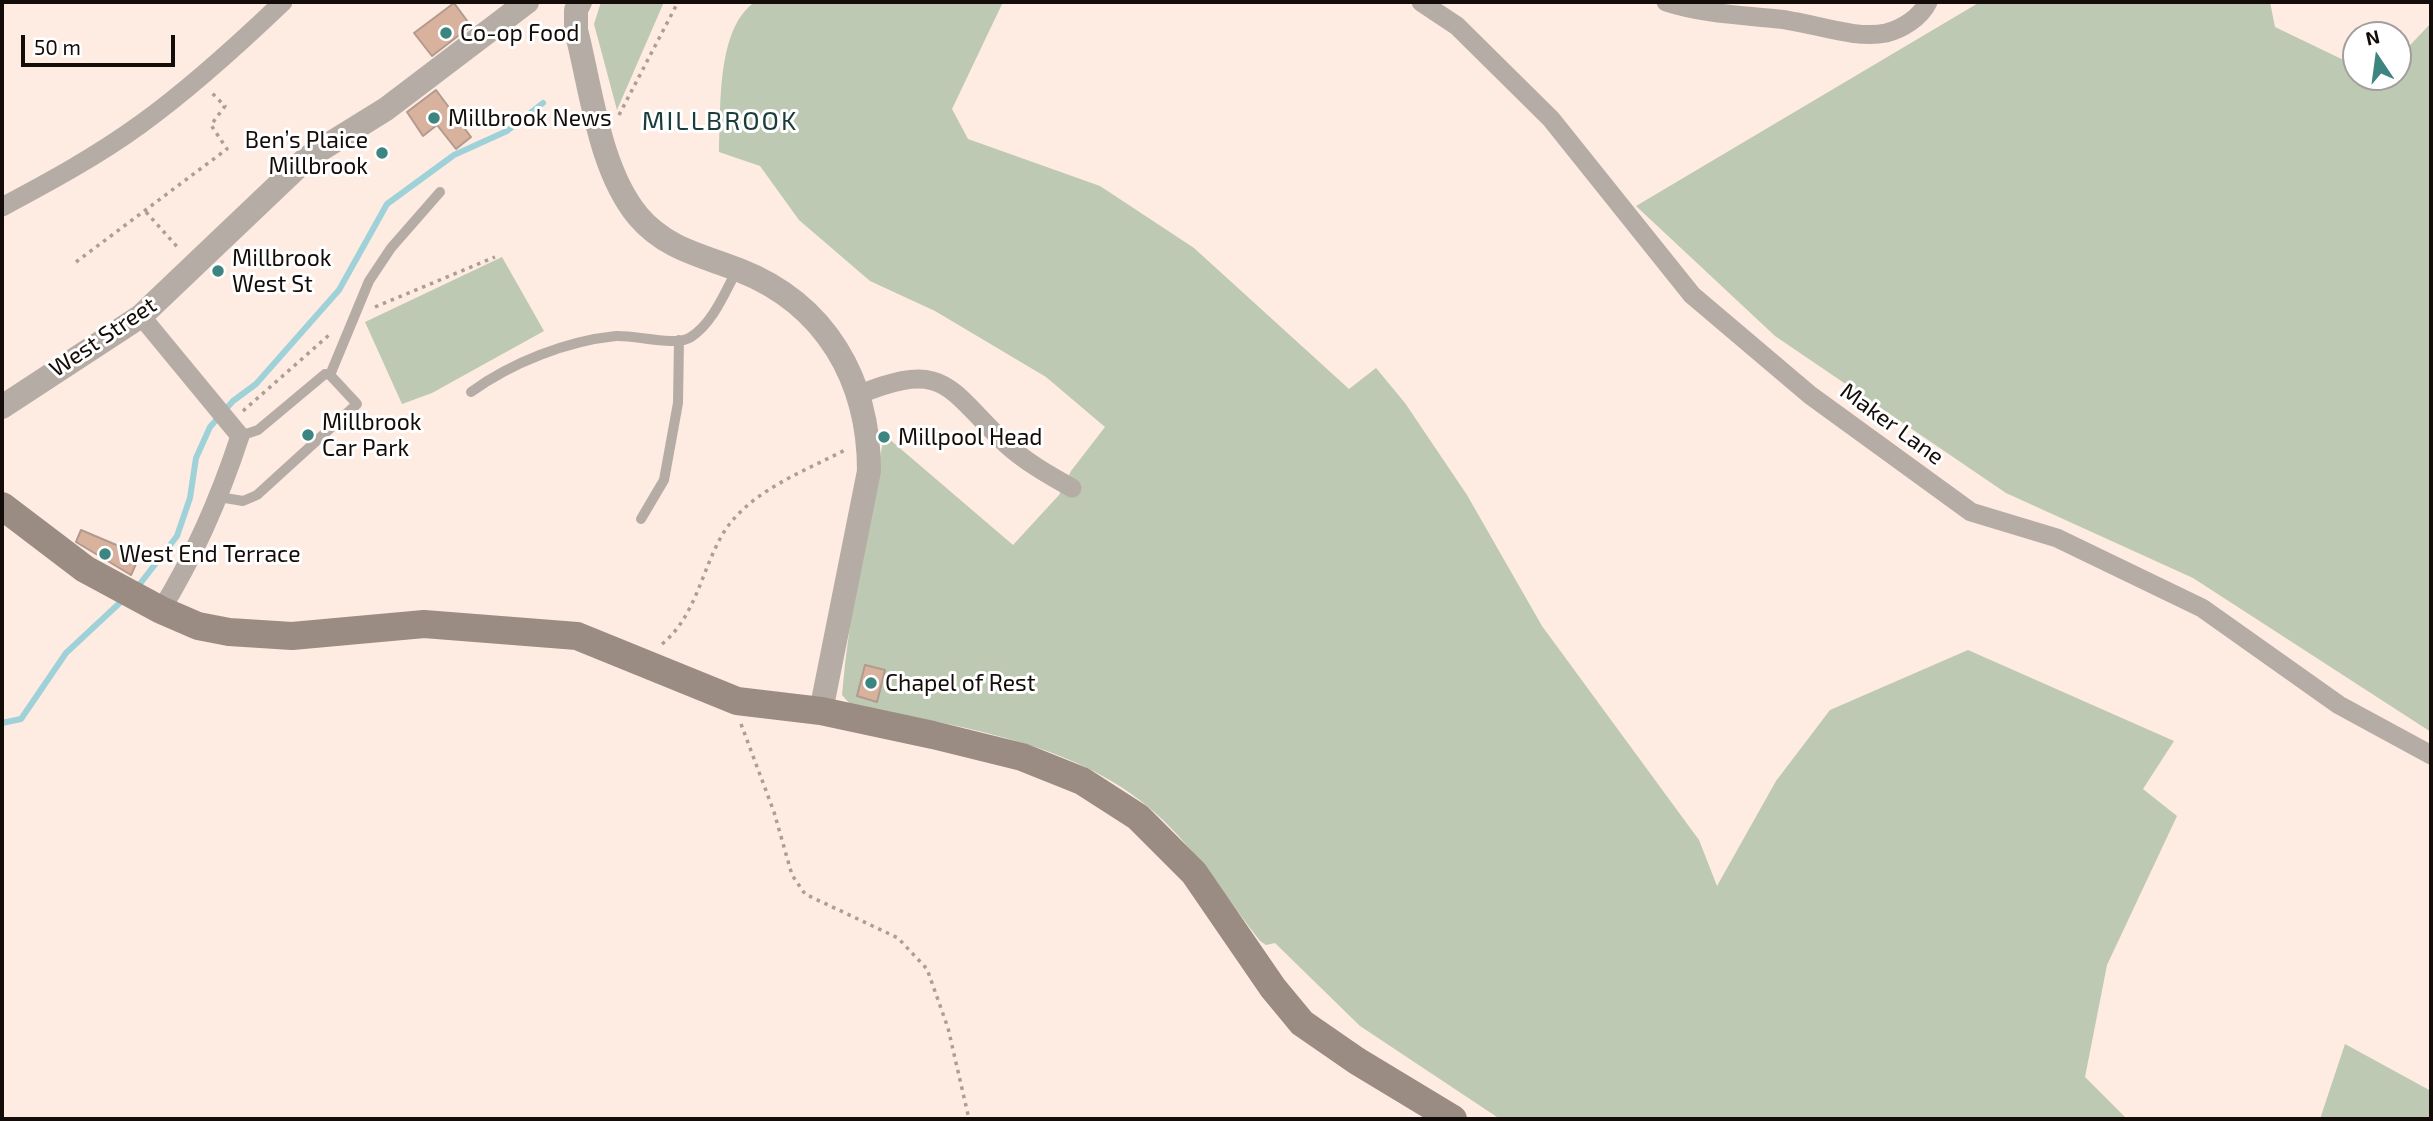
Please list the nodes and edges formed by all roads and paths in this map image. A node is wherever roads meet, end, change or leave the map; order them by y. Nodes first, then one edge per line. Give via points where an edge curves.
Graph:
1 (283, 2) edge
2 (527, 2) edge
3 (580, 2) edge
4 (678, 2) edge
5 (1421, 2) edge
6 (1666, 2) edge
7 (1928, 2) edge
8 (198, 78) junction
9 (620, 114) dead end
10 (440, 192) dead end
11 (2, 207) edge
12 (146, 212) junction
13 (167, 235) dead end
14 (76, 262) dead end
15 (738, 270) junction
16 (141, 317) junction
17 (680, 340) junction
18 (330, 375) junction
19 (471, 392) dead end
20 (858, 395) junction
21 (2, 407) edge
22 (235, 430) junction
23 (869, 437) junction
24 (1072, 488) dead end
25 (219, 498) junction
26 (2, 506) edge
27 (641, 519) dead end
28 (139, 598) junction
29 (636, 659) junction
30 (737, 701) junction
31 (821, 711) junction
32 (2431, 755) edge
33 (969, 1119) edge
34 (1453, 1119) edge

1 - 8 street
2 - 16 street, West Street via 386,109 307,158
3 - 15 street via 576,30 607,156 620,189 658,236 685,252
4 - 9 path
5 - 32 street, Maker Lane via 1457,26 1551,119 1692,295 1810,395 1971,512 2057,538 2202,608 2339,705
6 - 7 street via 1719,15 1884,34 1908,25
8 - 11 street via 140,125
8 - 12 path via 225,106 211,124 227,149
10 - 18 lane via 369,281
12 - 13 path
12 - 14 path
15 - 17 lane via 699,330
15 - 20 street via 791,297 816,319 834,342
16 - 21 street, West Street
16 - 22 street
17 - 19 lane via 596,340 510,367
17 - 27 lane via 678,403 664,480
18 - 22 lane via 320,377 258,430
18 - 25 lane via 354,399 355,408 257,495 243,501
20 - 23 street
20 - 24 street via 905,379 946,385 1006,444
22 - 25 street
23 - 29 path via 782,483 734,517 676,633
23 - 31 street via 869,471
25 - 28 street via 181,577
26 - 28 main road via 85,569
28 - 29 main road via 209,628 279,635 424,624 577,636
29 - 30 main road
30 - 31 main road
30 - 33 path via 736,711 792,875 805,894 898,938 927,969
31 - 34 main road via 1022,757 1082,781 1138,817 1194,873 1302,1023

